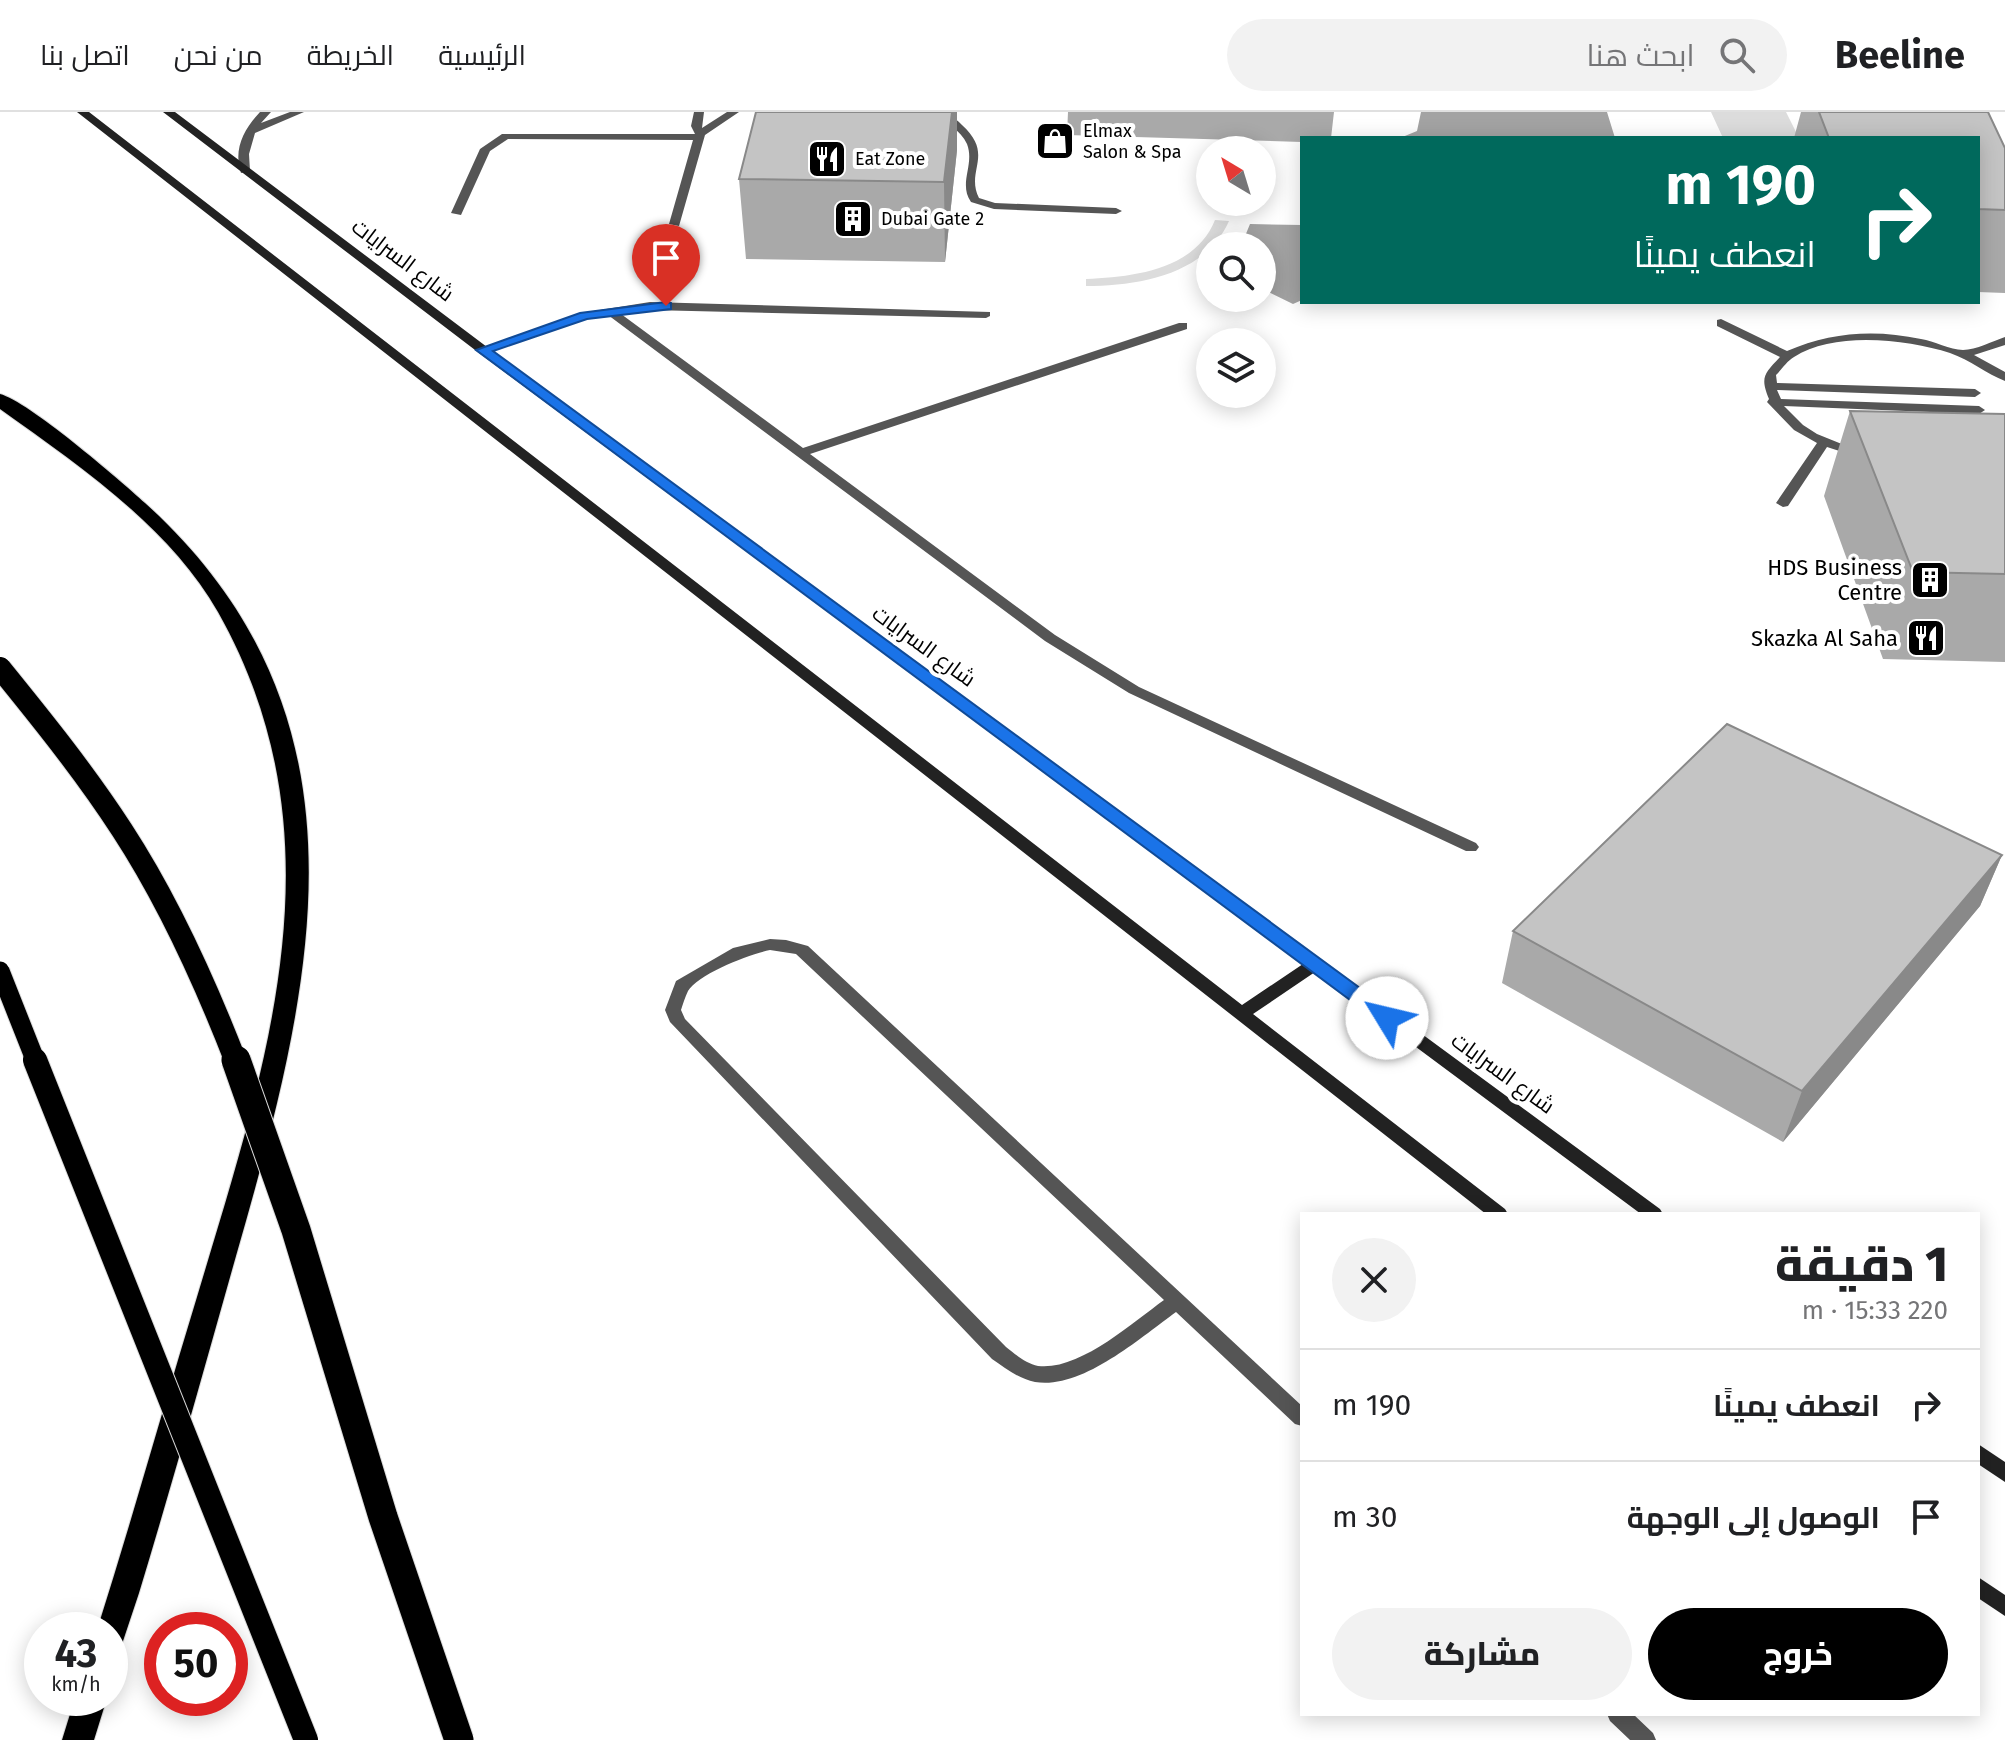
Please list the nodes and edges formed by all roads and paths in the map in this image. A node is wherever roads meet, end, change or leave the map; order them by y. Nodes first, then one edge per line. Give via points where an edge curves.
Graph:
1 (82, 112) edge
2 (168, 112) edge
3 (266, 112) edge
4 (299, 112) edge
5 (699, 112) edge
6 (734, 112) edge
7 (939, 112) edge
8 (249, 132) junction
9 (700, 136) junction
10 (245, 171) junction
11 (1116, 211) dead end
12 (457, 213) dead end
13 (675, 224) dead end
14 (611, 312) junction
15 (986, 314) dead end
16 (1721, 323) dead end
17 (1183, 326) dead end
18 (2005, 341) edge
19 (483, 350) junction
20 (1963, 354) junction
21 (1786, 355) junction
22 (2004, 375) edge
23 (1769, 386) junction
24 (1975, 393) dead end
25 (0, 400) edge
26 (1773, 402) junction
27 (1979, 410) edge
28 (1824, 442) junction
29 (801, 453) junction
30 (1874, 457) edge
31 (1783, 503) dead end
32 (0, 668) edge
33 (1471, 847) dead end
34 (1315, 964) junction
35 (0, 971) edge
36 (1241, 1014) junction
37 (1496, 1212) edge
38 (1651, 1212) edge
39 (1177, 1301) junction
40 (1300, 1416) edge
41 (1980, 1454) edge
42 (2005, 1473) edge
43 (1980, 1588) edge
44 (2005, 1607) edge
45 (117, 1612) edge
46 (85, 1716) edge
47 (1620, 1716) edge
48 (78, 1740) edge
49 (306, 1740) edge
50 (459, 1740) edge
51 (1645, 1740) edge

1 - 36 main road
2 - 10 main road, شارع السرايات
3 - 8 lane
4 - 8 lane
5 - 9 lane
6 - 9 lane
7 - 11 lane via 973,146 970,189 975,200 994,206
8 - 10 lane via 241,152
9 - 12 lane via 506,136 485,149
9 - 13 lane
10 - 19 main road, شارع السرايات
14 - 15 lane via 682,306
14 - 19 lane via 553,324
14 - 29 lane
16 - 21 lane
17 - 29 lane
18 - 20 lane
19 - 34 main road, شارع السرايات
20 - 21 lane via 1883,338 1821,341
20 - 22 lane
21 - 23 lane via 1770,374
23 - 24 lane
23 - 26 lane
25 - 45 highway via 131,498 200,571 228,612 262,682 287,759 297,816 298,937 277,1067
26 - 27 lane
26 - 28 lane via 1802,430
28 - 30 lane
28 - 31 lane
29 - 33 lane via 1050,638 1134,690
32 - 50 highway, bridge via 104,801 156,887 245,1075 321,1304 408,1595
34 - 36 main road
34 - 38 main road, شارع السرايات
35 - 49 main road, bridge
36 - 37 main road
39 - 39 lane via 802,950 771,943 754,946 689,980 674,997 678,1022 1017,1367 1039,1374 1083,1365
39 - 40 lane
41 - 42 main road
43 - 44 main road
46 - 48 highway
47 - 51 lane

